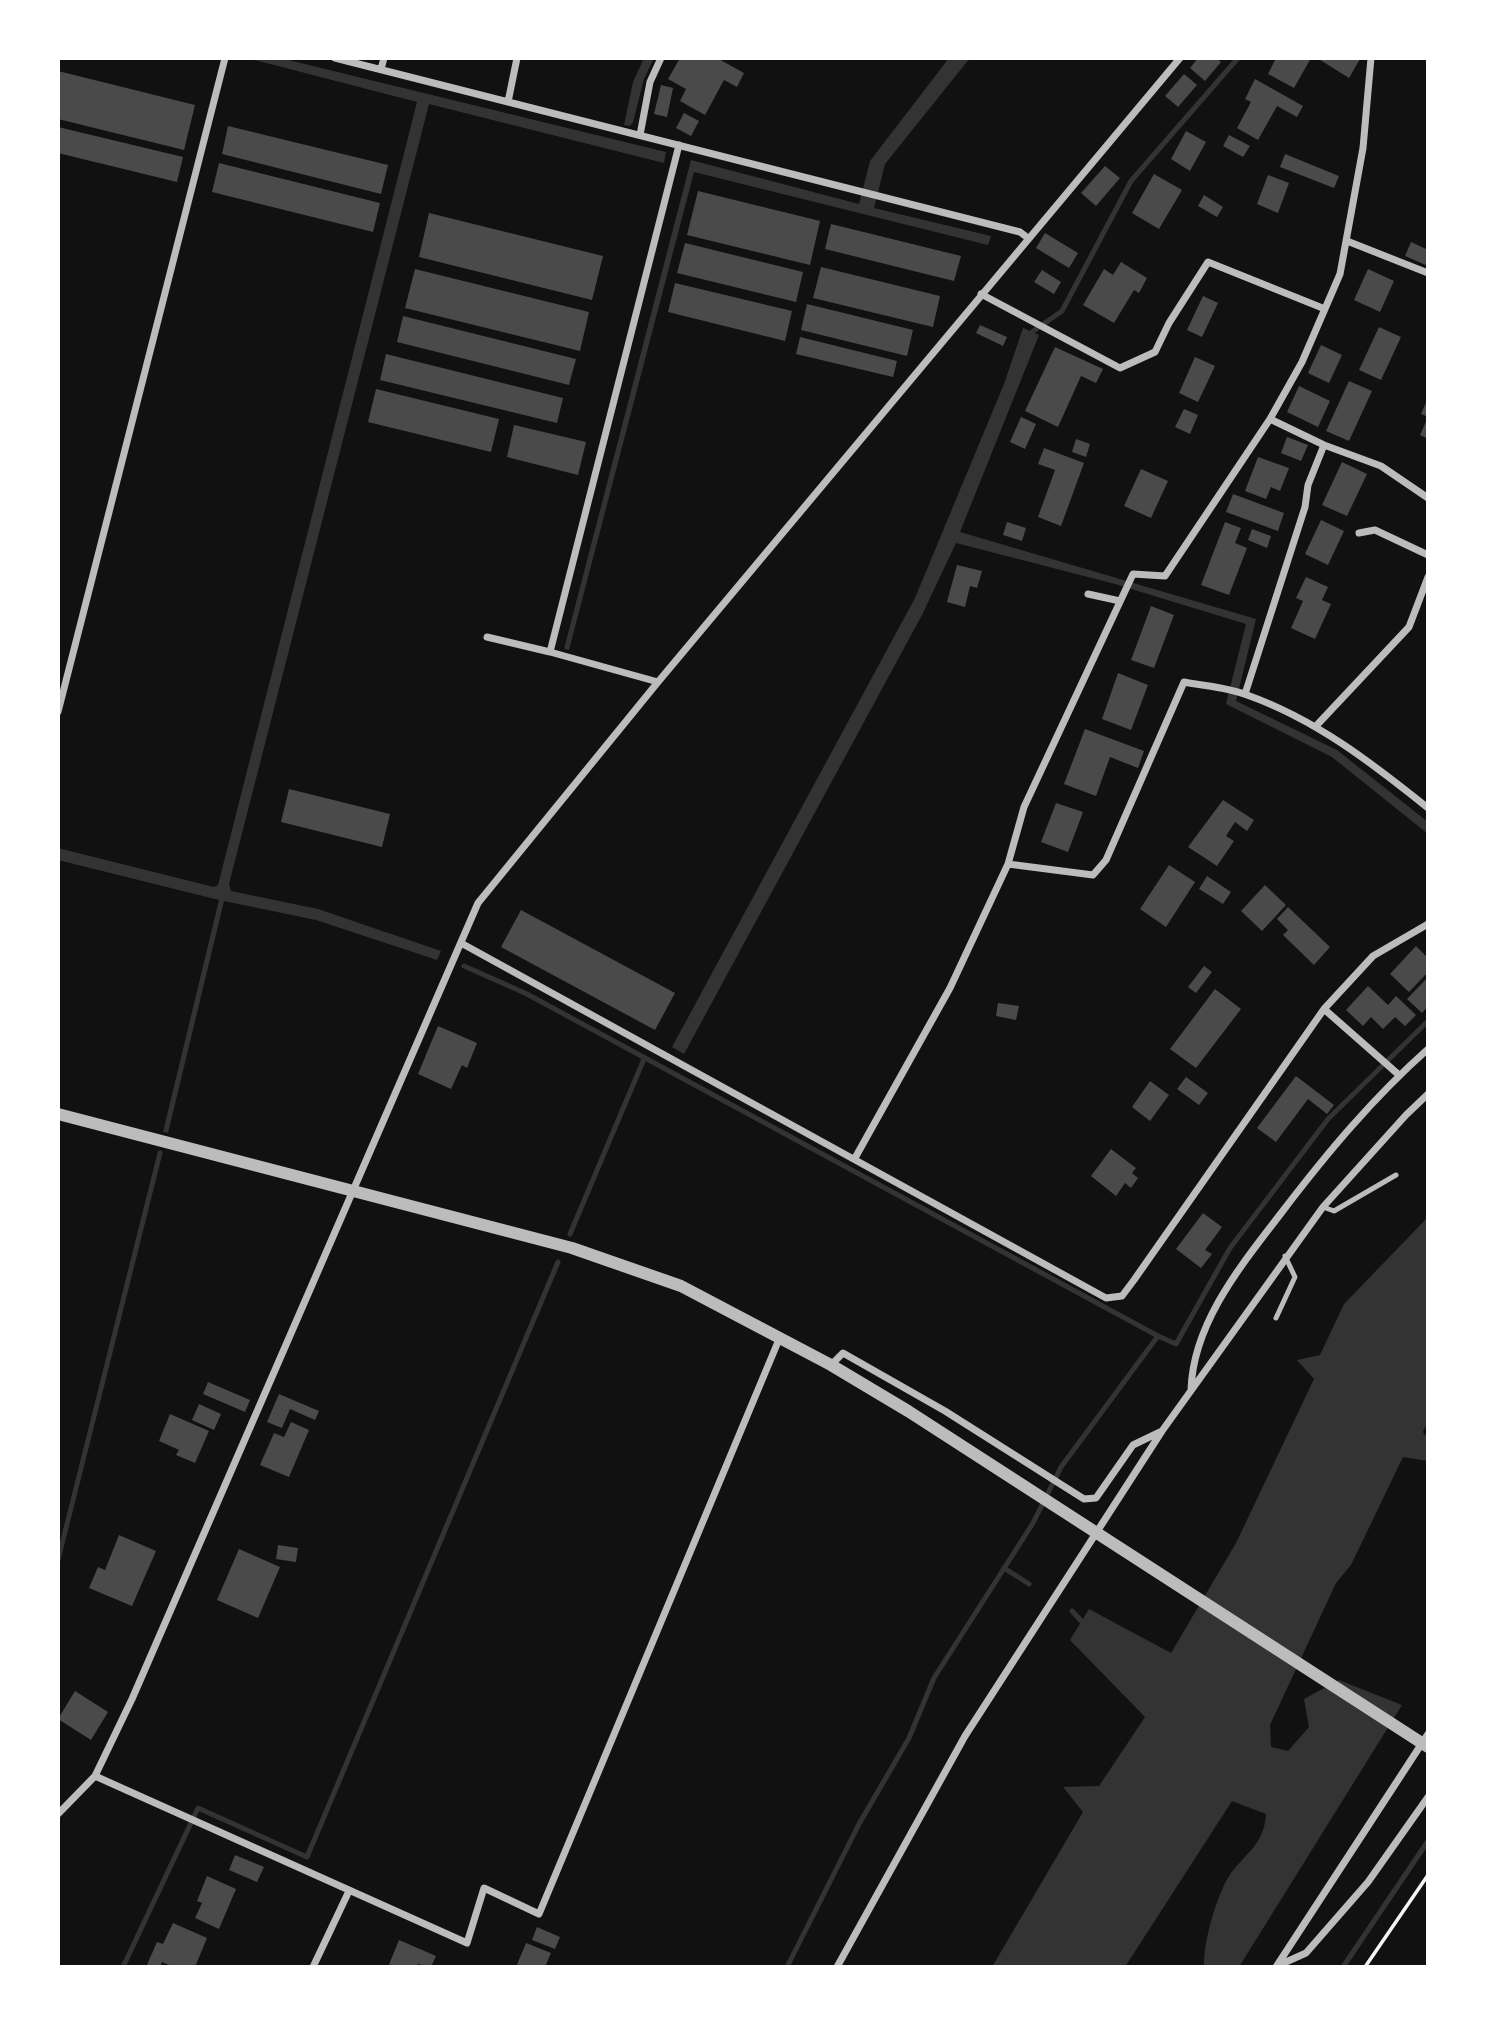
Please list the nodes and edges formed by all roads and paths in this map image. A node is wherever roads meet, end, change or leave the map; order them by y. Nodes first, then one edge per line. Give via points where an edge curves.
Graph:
1 (225, 58) edge
2 (335, 58) edge
3 (384, 58) edge
4 (517, 58) edge
5 (661, 58) edge
6 (1180, 58) edge
7 (1371, 58) edge
8 (381, 69) junction
9 (508, 102) junction
10 (640, 135) junction
11 (679, 145) junction
12 (1028, 238) junction
13 (1347, 241) junction
14 (1428, 273) edge
15 (981, 294) junction
16 (1325, 309) junction
17 (1270, 419) junction
18 (1324, 445) junction
19 (1428, 498) edge
20 (1359, 533) dead end
21 (1428, 555) edge
22 (1428, 577) edge
23 (1088, 594) dead end
24 (1122, 597) junction
25 (487, 637) dead end
26 (550, 652) junction
27 (658, 682) junction
28 (1245, 694) junction
29 (58, 712) edge
30 (1316, 726) junction
31 (1428, 808) edge
32 (1008, 864) junction
33 (1428, 924) edge
34 (461, 943) junction
35 (1324, 1009) junction
36 (1428, 1049) edge
37 (1399, 1075) junction
38 (1428, 1094) edge
39 (58, 1114) edge
40 (856, 1158) junction
41 (1396, 1175) dead end
42 (351, 1190) junction
43 (1323, 1207) junction
44 (1285, 1256) junction
45 (1276, 1318) dead end
46 (780, 1337) junction
47 (831, 1365) junction
48 (1191, 1390) junction
49 (1162, 1431) junction
50 (1428, 1734) edge
51 (1428, 1746) edge
52 (94, 1776) junction
53 (1428, 1797) edge
54 (58, 1814) edge
55 (1428, 1875) edge
56 (349, 1891) junction
57 (313, 1967) edge
58 (837, 1967) edge
59 (1276, 1967) edge
60 (1365, 1967) edge

1 - 29 street
2 - 8 street
3 - 8 street
4 - 9 street
5 - 10 street via 650,82
6 - 12 street
7 - 13 street via 1363,148
8 - 9 street
9 - 10 street
10 - 11 street
11 - 12 street via 1020,232
11 - 26 street
12 - 15 street
13 - 14 street
13 - 16 street
15 - 16 street via 1120,368 1155,352 1208,262
15 - 27 street
16 - 17 street
17 - 18 street
17 - 24 street via 1165,576 1133,574
18 - 19 street via 1381,466
18 - 28 street
20 - 21 street via 1375,530
22 - 30 street via 1409,627
23 - 24 street
24 - 32 street via 1024,807
25 - 26 street
26 - 27 street
27 - 34 street via 478,903
28 - 30 street
28 - 32 street via 1184,682 1106,860 1093,875
30 - 31 street via 1381,769
32 - 40 street via 950,988
33 - 35 street via 1373,956
34 - 40 street
34 - 42 street
35 - 37 street
35 - 40 street via 1122,1296 1107,1298
36 - 37 street
37 - 48 street via 1340,1137 1237,1271 1212,1314 1192,1366
38 - 43 street
39 - 42 street
41 - 43 lane via 1334,1211
42 - 46 street via 572,1248 681,1286
42 - 52 street via 132,1699
43 - 44 street
44 - 45 lane via 1295,1277
44 - 48 street
46 - 47 street
46 - 56 street via 539,1914 484,1888 467,1943
47 - 49 street via 843,1353 1084,1499 1096,1498 1133,1445
47 - 51 street
48 - 49 street
49 - 58 street via 965,1737
50 - 59 street
52 - 54 street
52 - 56 street
53 - 59 street via 1368,1882 1306,1953
55 - 60 path
56 - 57 street

